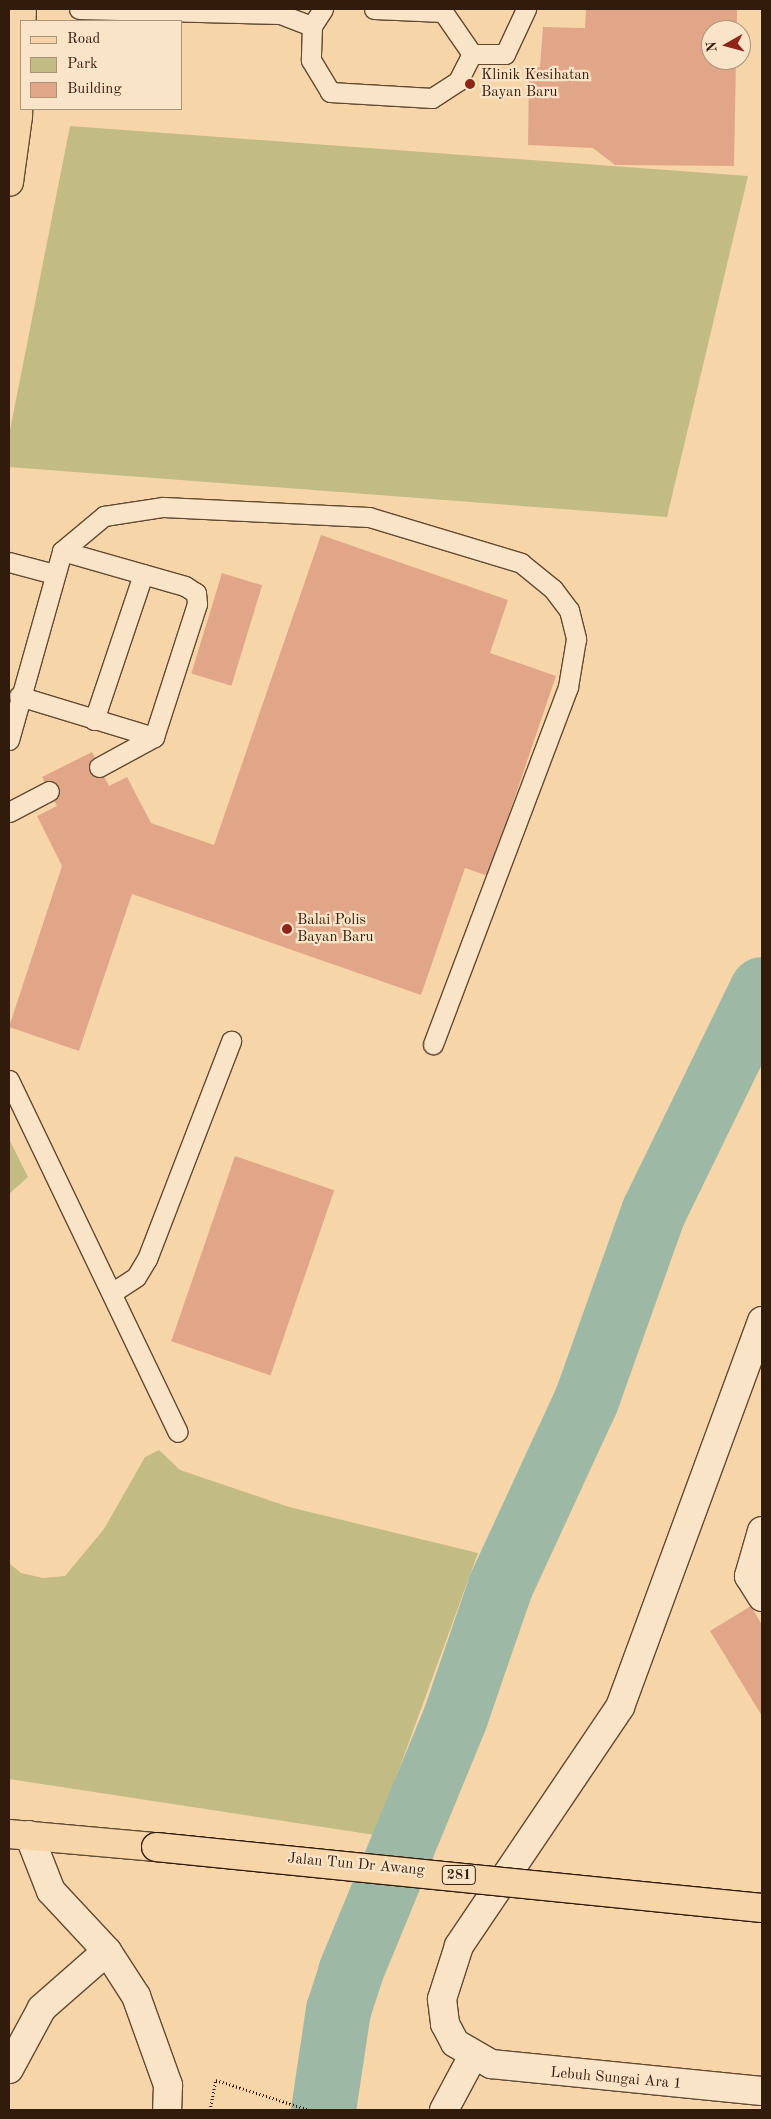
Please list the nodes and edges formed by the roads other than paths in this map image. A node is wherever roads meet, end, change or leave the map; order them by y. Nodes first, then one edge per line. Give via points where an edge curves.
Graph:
1 (79, 9) edge
2 (323, 9) edge
3 (374, 9) edge
4 (526, 9) edge
5 (312, 26) junction
6 (472, 54) junction
7 (20, 62) edge
8 (9, 182) edge
9 (62, 551) junction
10 (9, 562) edge
11 (54, 574) junction
12 (143, 574) junction
13 (19, 696) junction
14 (94, 720) junction
15 (154, 737) junction
16 (9, 740) edge
17 (99, 767) dead end
18 (49, 791) dead end
19 (9, 812) edge
20 (231, 1041) dead end
21 (433, 1044) dead end
22 (9, 1080) edge
23 (113, 1292) junction
24 (762, 1321) edge
25 (178, 1432) dead end
26 (762, 1531) edge
27 (762, 1597) edge
28 (19, 1835) edge
29 (762, 1908) edge
30 (106, 1951) junction
31 (473, 2056) junction
32 (9, 2069) edge
33 (762, 2091) edge
34 (167, 2110) edge
35 (444, 2110) edge

1 - 5 lane via 280,14
2 - 5 lane
3 - 6 lane via 443,12
4 - 6 lane via 505,54
5 - 6 lane via 311,60 330,92 432,98 458,81
7 - 8 main road via 18,116
9 - 11 lane
9 - 12 lane
9 - 21 lane via 104,516 129,510 163,507 369,517 521,563 553,589 569,610 576,639 568,686
10 - 11 lane
11 - 13 lane
12 - 14 lane
12 - 15 lane via 196,592 197,604
13 - 14 lane
13 - 16 lane
14 - 15 lane
15 - 17 lane
18 - 19 lane
20 - 23 lane via 147,1259 136,1277
22 - 23 lane
23 - 25 lane
24 - 31 street, Lebuh Sungai Ara 1 via 620,1706 460,1946 447,1974 442,1999 445,2024 455,2043
26 - 27 street via 749,1576
28 - 29 main road, Jalan Tun Dr Awang / 281, bridge
28 - 30 street via 51,1892
30 - 32 street via 42,2008
30 - 34 street via 136,1996 149,2028 168,2085
31 - 33 street, Lebuh Sungai Ara 1 via 510,2070
31 - 35 street

